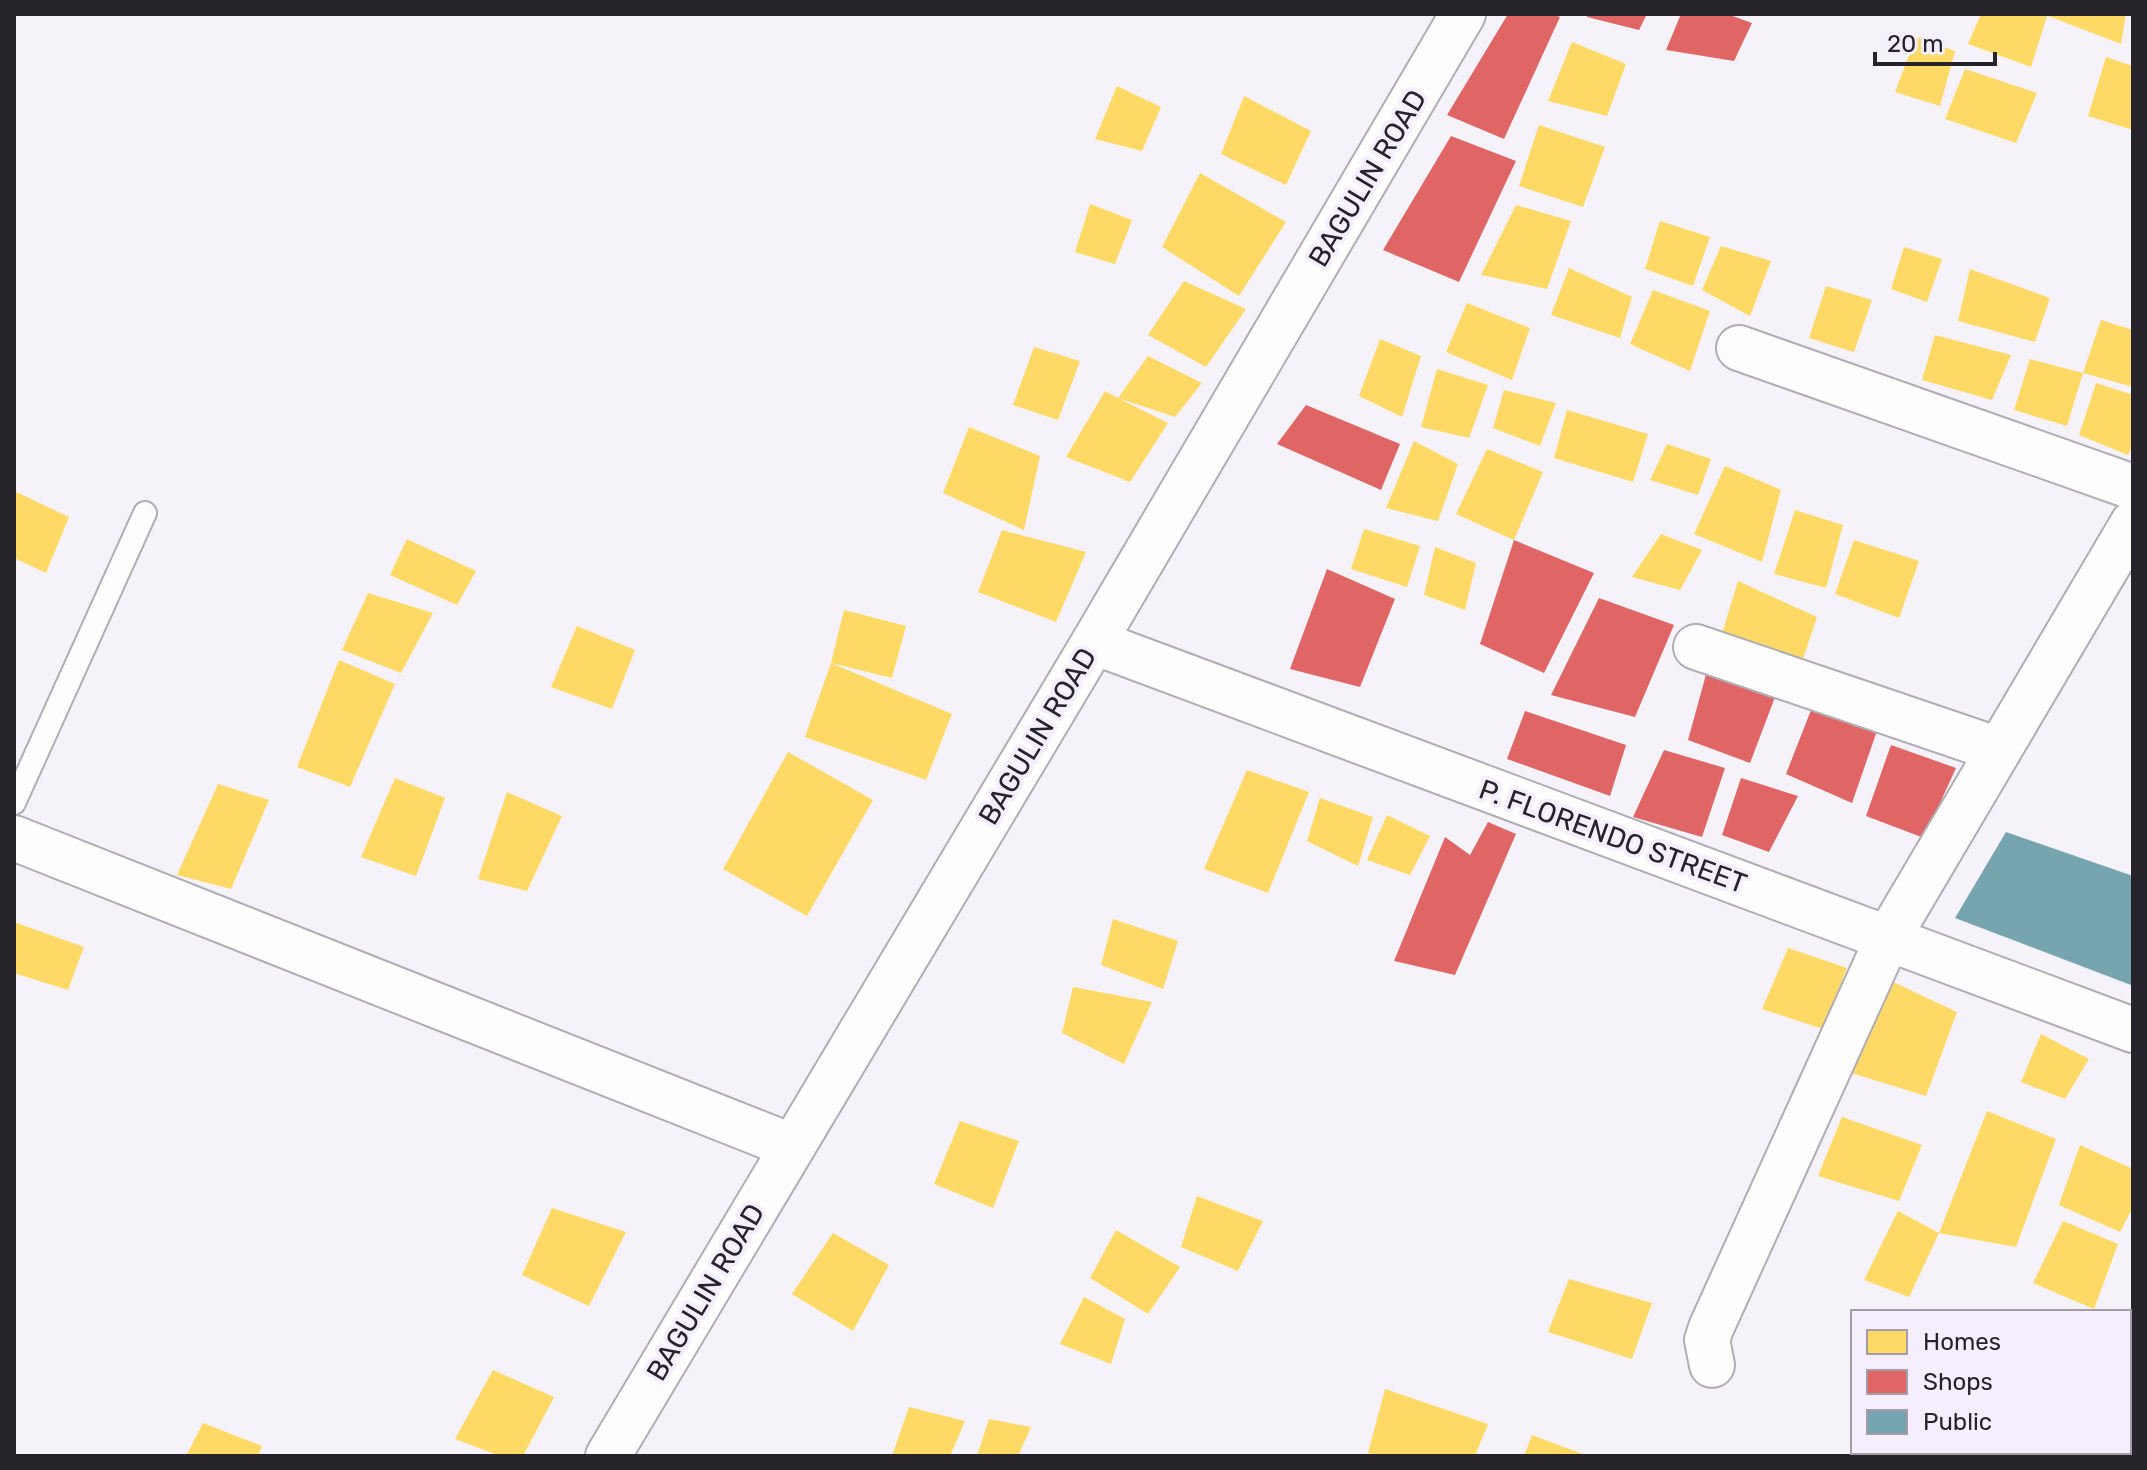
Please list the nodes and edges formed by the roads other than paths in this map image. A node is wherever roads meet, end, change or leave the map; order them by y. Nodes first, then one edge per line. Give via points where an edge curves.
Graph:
1 (1463, 14) edge
2 (1739, 348) dead end
3 (2133, 487) edge
4 (145, 513) dead end
5 (2133, 523) edge
6 (1094, 642) junction
7 (1696, 647) dead end
8 (1999, 750) junction
9 (14, 803) edge
10 (14, 838) edge
11 (1888, 938) junction
12 (2133, 1030) edge
13 (791, 1146) junction
14 (1712, 1365) dead end
15 (608, 1456) edge

1 - 6 street, BAGULIN ROAD
2 - 3 street
4 - 9 lane
5 - 8 street
6 - 11 street, P. FLORENDO STREET
6 - 13 street, BAGULIN ROAD
7 - 8 street
8 - 11 street
10 - 13 street
11 - 12 street, P. FLORENDO STREET
11 - 14 street via 1711,1328 1707,1340
13 - 15 street, BAGULIN ROAD

